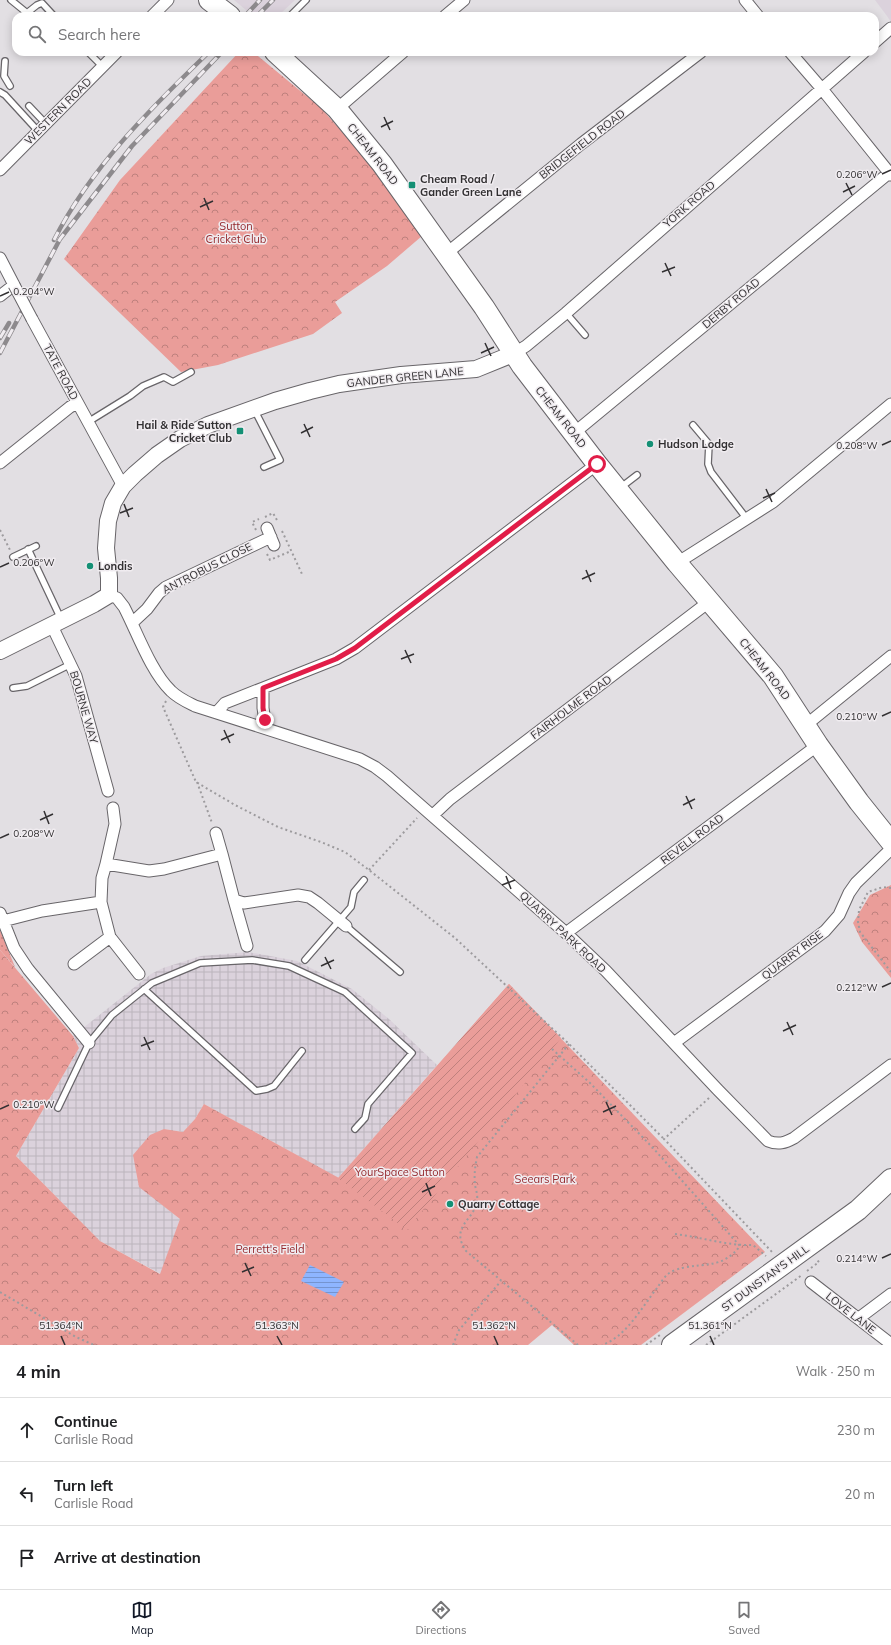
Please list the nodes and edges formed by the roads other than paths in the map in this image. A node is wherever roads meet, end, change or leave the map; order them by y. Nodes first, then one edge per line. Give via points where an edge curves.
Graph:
1 (11, 0) edge
2 (168, 0) edge
3 (209, 0) edge
4 (306, 0) edge
5 (464, 0) edge
6 (745, 0) edge
7 (26, 12) edge
8 (28, 12) edge
9 (50, 12) edge
10 (156, 12) edge
11 (225, 12) edge
12 (294, 12) edge
13 (450, 12) edge
14 (753, 12) edge
15 (891, 28) edge
16 (879, 38) edge
17 (92, 56) edge
18 (113, 56) edge
19 (279, 56) edge
20 (398, 56) edge
21 (696, 56) edge
22 (793, 56) edge
23 (859, 56) edge
24 (5, 61) dead end
25 (103, 66) junction
26 (10, 86) dead end
27 (822, 89) junction
28 (0, 92) edge
29 (29, 106) dead end
30 (337, 109) junction
31 (42, 127) junction
32 (0, 170) edge
33 (890, 174) edge
34 (447, 253) junction
35 (0, 258) edge
36 (14, 285) junction
37 (0, 296) edge
38 (566, 313) junction
39 (585, 335) dead end
40 (513, 354) junction
41 (191, 372) dead end
42 (77, 403) junction
43 (891, 404) edge
44 (254, 408) junction
45 (88, 422) junction
46 (693, 424) dead end
47 (574, 433) junction
48 (0, 463) edge
49 (597, 464) junction
50 (264, 467) dead end
51 (637, 474) dead end
52 (123, 486) junction
53 (618, 490) junction
54 (748, 519) junction
55 (271, 537) dead end
56 (36, 546) dead end
57 (28, 549) junction
58 (13, 557) road end
59 (677, 563) junction
60 (109, 595) junction
61 (710, 601) junction
62 (57, 623) junction
63 (132, 623) junction
64 (0, 651) edge
65 (891, 656) edge
66 (72, 664) junction
67 (13, 688) dead end
68 (263, 688) junction
69 (217, 712) junction
70 (806, 725) junction
71 (266, 728) junction
72 (818, 745) junction
73 (108, 791) dead end
74 (113, 808) dead end
75 (429, 812) junction
76 (216, 833) road end
77 (891, 842) edge
78 (891, 849) edge
79 (222, 854) junction
80 (106, 864) junction
81 (364, 880) dead end
82 (234, 900) junction
83 (101, 902) junction
84 (1, 917) edge
85 (343, 923) junction
86 (566, 933) junction
87 (110, 938) junction
88 (247, 946) dead end
89 (305, 960) dead end
90 (74, 964) dead end
91 (400, 972) dead end
92 (139, 974) dead end
93 (144, 990) junction
94 (89, 1043) junction
95 (674, 1043) junction
96 (302, 1051) dead end
97 (891, 1065) edge
98 (58, 1108) dead end
99 (355, 1129) dead end
100 (891, 1179) edge
101 (891, 1191) edge
102 (858, 1210) junction
103 (811, 1282) dead end
104 (891, 1294) edge
105 (859, 1318) junction
106 (891, 1344) edge
107 (672, 1345) edge

1 - 7 lane
2 - 10 street
3 - 11 highway
4 - 12 lane
5 - 13 street
6 - 14 street
8 - 9 lane via 40,3
15 - 16 street
17 - 25 lane
18 - 25 street, WESTERN ROAD
19 - 30 highway, CHEAM ROAD
20 - 30 street
21 - 34 street, BRIDGEFIELD ROAD via 581,144
22 - 27 street
23 - 27 street, YORK ROAD
24 - 26 lane via 4,76
25 - 31 street, WESTERN ROAD
27 - 33 street
27 - 38 street, YORK ROAD
28 - 31 lane
29 - 31 lane
30 - 34 highway, CHEAM ROAD via 382,164
31 - 32 street, WESTERN ROAD
33 - 47 street, DERBY ROAD
34 - 40 highway, CHEAM ROAD
35 - 36 street, TATE ROAD
36 - 37 street
36 - 42 street, TATE ROAD, bridge
38 - 39 lane
38 - 40 street, YORK ROAD
40 - 44 street, GANDER GREEN LANE via 476,368 339,384
40 - 47 highway, CHEAM ROAD
41 - 45 lane via 173,382 164,377 143,386
42 - 45 street, TATE ROAD
42 - 48 street
43 - 54 street via 786,492
44 - 50 lane via 280,460
44 - 52 street, GANDER GREEN LANE via 208,425 180,440 157,455
45 - 52 street, TATE ROAD
46 - 54 lane via 709,444 708,464 711,472
47 - 49 highway, CHEAM ROAD
49 - 53 highway, CHEAM ROAD
49 - 68 street via 355,648 336,659
51 - 53 lane
52 - 60 street, GANDER GREEN LANE via 108,521 106,548
53 - 59 highway, CHEAM ROAD
54 - 59 street
55 - 63 street, ANTROBUS CLOSE via 166,586
56 - 57 lane
57 - 58 lane
57 - 62 lane
59 - 61 highway, CHEAM ROAD
60 - 62 street
60 - 63 street, QUARRY PARK ROAD via 117,598
61 - 70 highway, CHEAM ROAD via 773,676
61 - 75 street, FAIRHOLME ROAD via 450,799
62 - 64 street
62 - 66 street, BOURNE WAY
63 - 69 street, QUARRY PARK ROAD via 159,677 171,691 195,706
65 - 70 street
66 - 67 lane via 28,686
66 - 73 street, BOURNE WAY
68 - 69 street via 225,703
68 - 71 street
69 - 71 street, QUARRY PARK ROAD
70 - 72 highway, CHEAM ROAD
71 - 75 street, QUARRY PARK ROAD via 360,759 387,776
72 - 77 highway, CHEAM ROAD
72 - 86 street, REVELL ROAD
74 - 80 street via 114,824
75 - 86 street, QUARRY PARK ROAD
76 - 79 street
78 - 95 street, QUARRY RISE via 856,883 839,915 825,931
79 - 80 street via 164,870 149,871
79 - 82 street
80 - 83 street via 102,878
81 - 85 lane via 354,892 351,907
82 - 85 street via 244,903 298,895 318,903
82 - 88 street
83 - 84 street
83 - 87 street
84 - 94 street via 14,948 28,969
85 - 89 lane
85 - 91 lane
86 - 95 street, QUARRY PARK ROAD
87 - 90 street
87 - 92 street
93 - 94 lane via 112,1015
93 - 96 lane via 256,1091 274,1086
93 - 99 lane via 152,983 200,963 252,960 289,966 345,992 412,1053 368,1104 365,1118
94 - 98 lane
95 - 97 street, QUARRY PARK ROAD via 764,1138 774,1144 794,1138
100 - 102 highway, ST DUNSTAN'S HILL
101 - 102 highway, ST DUNSTAN'S HILL
102 - 107 highway, ST DUNSTAN'S HILL
103 - 105 street, LOVE LANE
104 - 105 street
105 - 106 street, LOVE LANE

